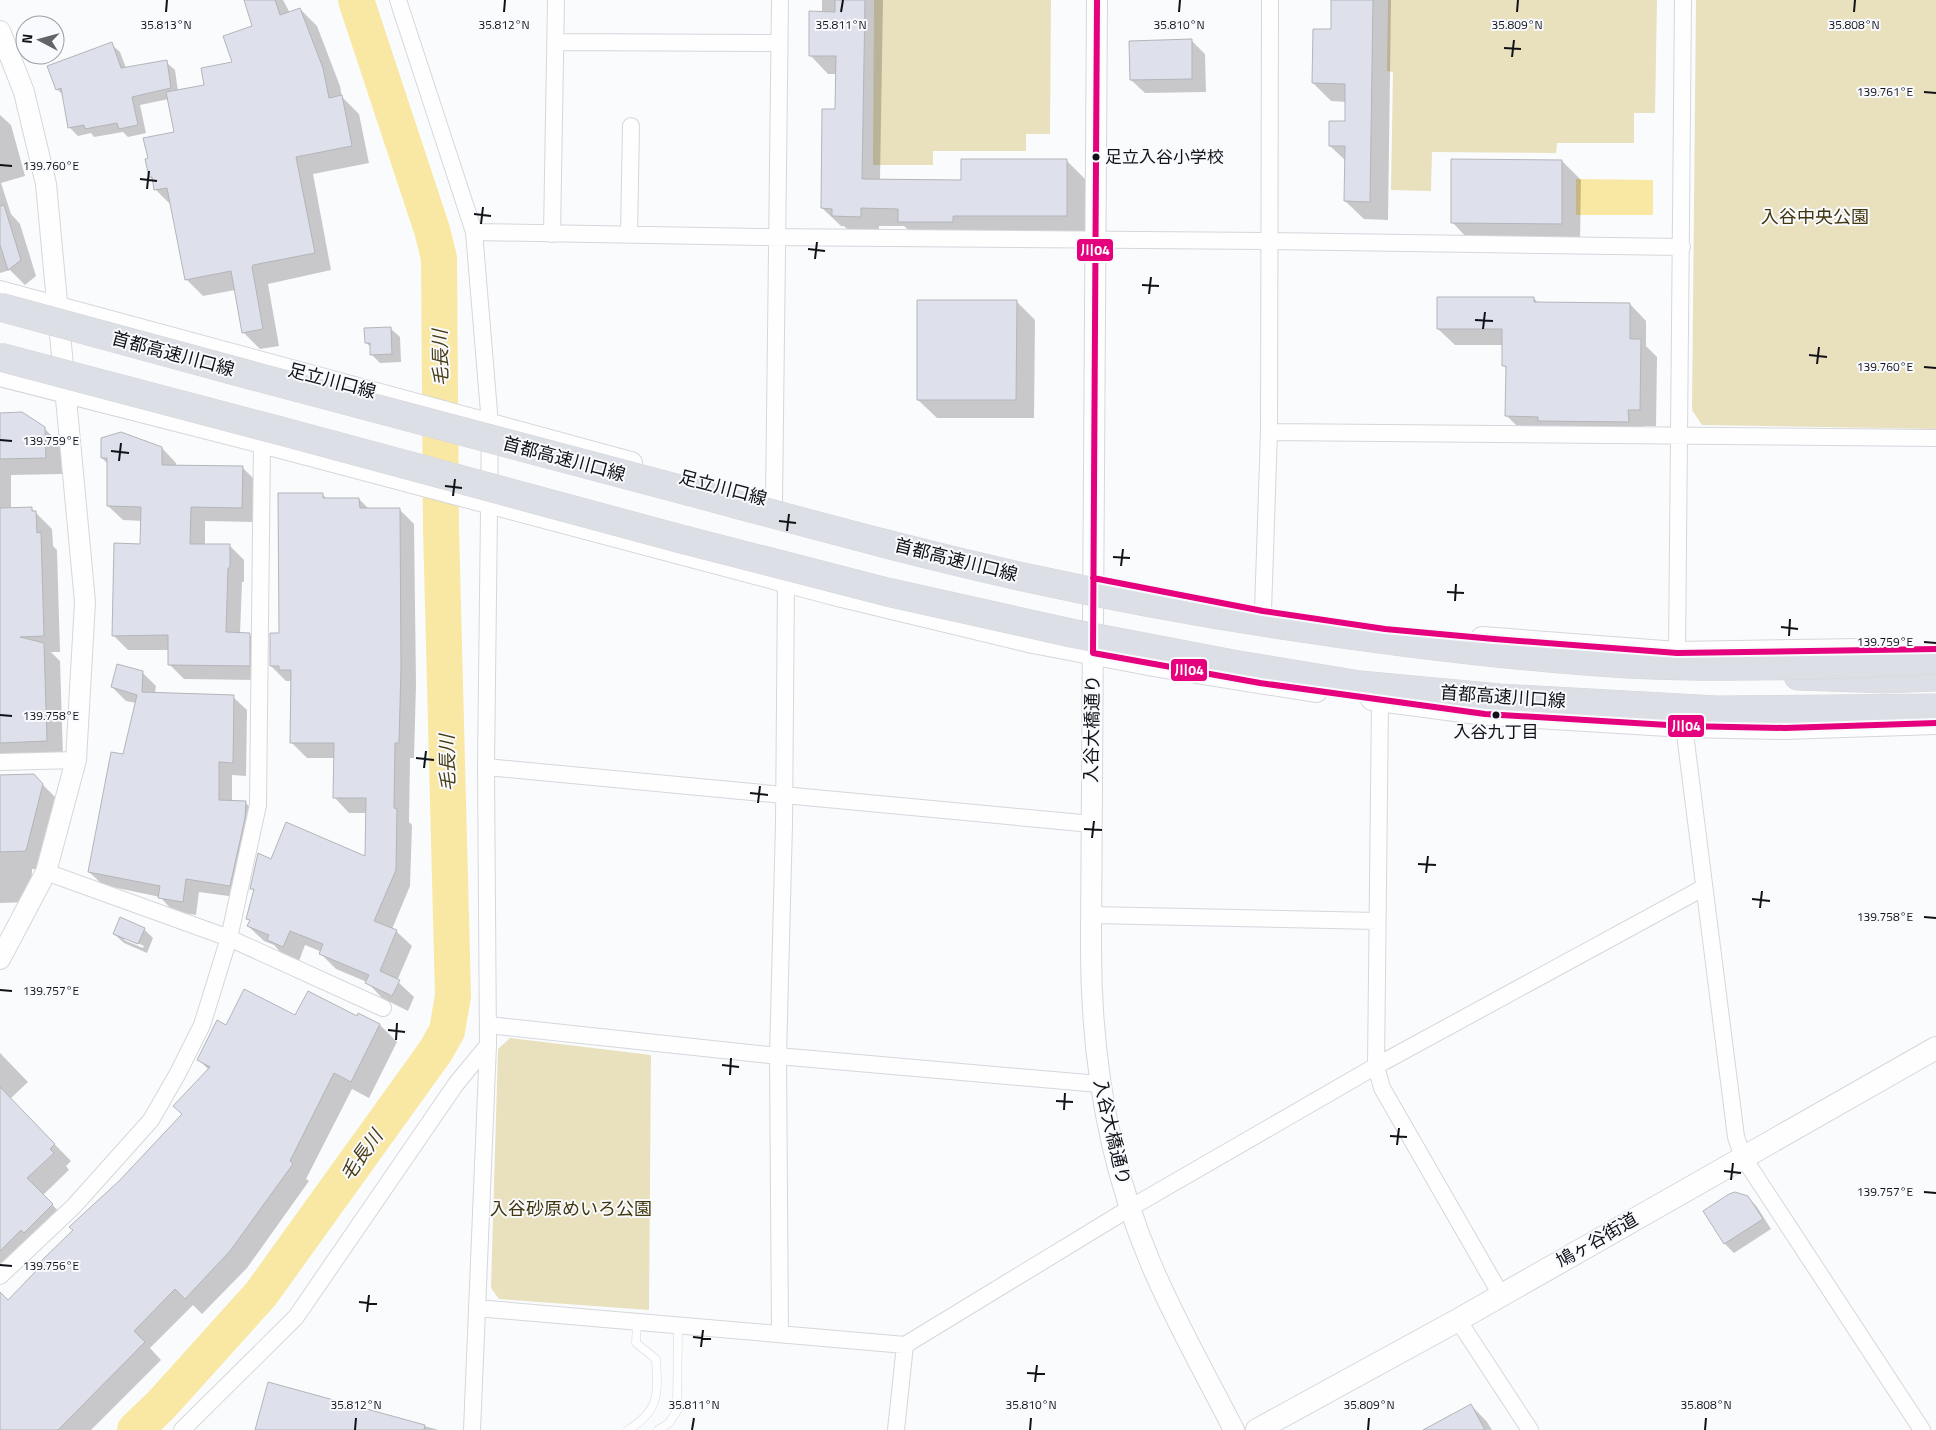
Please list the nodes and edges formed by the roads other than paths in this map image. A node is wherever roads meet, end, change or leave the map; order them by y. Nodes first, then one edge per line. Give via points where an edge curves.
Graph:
1 (398, 0) edge
2 (556, 0) edge
3 (780, 0) edge
4 (1097, 0) edge
5 (1270, 0) edge
6 (1683, 0) edge
7 (0, 31) edge
8 (556, 42) junction
9 (779, 43) junction
10 (632, 126) dead end
11 (474, 232) junction
12 (552, 234) junction
13 (630, 235) junction
14 (776, 238) junction
15 (1095, 240) junction
16 (1268, 241) junction
17 (1682, 247) junction
18 (0, 292) edge
19 (0, 307) edge
20 (57, 307) junction
21 (0, 322) edge
22 (0, 357) edge
23 (0, 375) edge
24 (65, 393) junction
25 (365, 407) junction
26 (490, 424) junction
27 (1269, 432) junction
28 (1680, 436) junction
29 (1936, 438) edge
30 (262, 442) junction
31 (774, 502) junction
32 (488, 503) junction
33 (681, 539) junction
34 (1093, 578) junction
35 (786, 581) junction
36 (1263, 611) junction
37 (1936, 649) edge
38 (1677, 653) junction
39 (1093, 654) junction
40 (1936, 660) edge
41 (1715, 668) junction
42 (1936, 677) edge
43 (1936, 696) edge
44 (1380, 700) junction
45 (1936, 708) edge
46 (1936, 723) edge
47 (1684, 726) junction
48 (76, 760) junction
49 (0, 762) edge
50 (486, 767) junction
51 (784, 795) junction
52 (1092, 824) junction
53 (46, 872) junction
54 (1703, 888) junction
55 (1091, 915) junction
56 (1377, 921) junction
57 (230, 938) junction
58 (0, 959) edge
59 (384, 1008) dead end
60 (488, 1025) junction
61 (488, 1045) junction
62 (1936, 1048) edge
63 (778, 1056) junction
64 (1376, 1066) junction
65 (1099, 1084) junction
66 (1743, 1157) junction
67 (1130, 1208) junction
68 (0, 1276) edge
69 (1501, 1295) junction
70 (477, 1308) junction
71 (1458, 1320) junction
72 (637, 1322) junction
73 (678, 1325) junction
74 (780, 1334) junction
75 (905, 1345) junction
76 (182, 1430) edge
77 (472, 1430) edge
78 (628, 1430) edge
79 (658, 1430) edge
80 (896, 1430) edge
81 (1234, 1430) edge
82 (1257, 1430) edge
83 (1530, 1430) edge
84 (1922, 1430) edge

1 - 11 street
2 - 8 street
3 - 9 street
4 - 15 street, 入谷大橋通り
5 - 16 street
6 - 17 street
7 - 20 street via 24,92 46,184
8 - 9 street
8 - 12 street
9 - 14 street
10 - 13 street
11 - 12 street
11 - 26 street
12 - 13 street
13 - 14 street
14 - 15 street
14 - 31 street
15 - 16 street
15 - 34 street, 入谷大橋通り
16 - 17 street
16 - 27 street
17 - 28 street
18 - 20 main road, 足立川口線
19 - 25 highway, 首都高速川口線, bridge
20 - 24 street
20 - 26 main road, 足立川口線
21 - 25 highway, bridge via 145,360
22 - 33 highway, 首都高速川口線, bridge
23 - 24 main road
24 - 30 main road
24 - 48 street via 85,602
25 - 41 highway, 首都高速川口線, bridge via 1017,575 1186,610 1325,633 1492,653
26 - 31 main road, 足立川口線
26 - 32 street
27 - 28 street
27 - 36 street
28 - 29 street
28 - 38 street
30 - 32 main road
30 - 57 street via 258,806
31 - 34 main road, 足立川口線
32 - 35 main road
32 - 50 street
33 - 43 highway, bridge via 1026,610 1362,667 1502,681 1694,692
33 - 45 highway, 首都高速川口線, bridge via 887,592 1071,633 1360,685 1500,698 1717,710
34 - 36 main road, 足立川口線
34 - 39 street, 入谷大橋通り
35 - 39 main road
35 - 51 street
36 - 38 main road, 足立川口線 via 1385,629
37 - 38 main road, 足立川口線
39 - 44 main road
39 - 52 street, 入谷大橋通り
40 - 41 highway, 首都高速川口線, bridge
41 - 42 highway, bridge via 1821,678
44 - 47 main road via 1485,714
44 - 56 street
46 - 47 main road via 1785,728
47 - 54 street
48 - 49 street
48 - 53 street
50 - 51 street
50 - 60 street
51 - 52 street
51 - 63 street
52 - 55 street, 入谷大橋通り
53 - 57 street
53 - 58 street
54 - 64 street
54 - 66 street via 1736,1137
55 - 56 street
55 - 65 street, 入谷大橋通り via 1093,1027
56 - 64 street
57 - 59 street
57 - 68 street via 202,1025 151,1120 74,1206
60 - 61 street
60 - 63 street
61 - 70 street
61 - 76 street via 456,1084 296,1317
62 - 66 main road, 鳩ヶ谷街道
63 - 65 street
63 - 74 street
64 - 67 street
64 - 69 street via 1382,1088
65 - 67 street, 入谷大橋通り
66 - 69 main road, 鳩ヶ谷街道
66 - 84 street
67 - 75 street
67 - 81 street, 入谷大橋通り via 1151,1265
69 - 71 main road, 鳩ヶ谷街道
70 - 72 street
70 - 77 street
71 - 82 main road, 鳩ヶ谷街道
71 - 83 street
72 - 73 street
72 - 78 lane via 636,1343 656,1360 658,1388 649,1414
73 - 74 street
73 - 79 lane via 677,1411 669,1423
74 - 75 street
75 - 80 street

